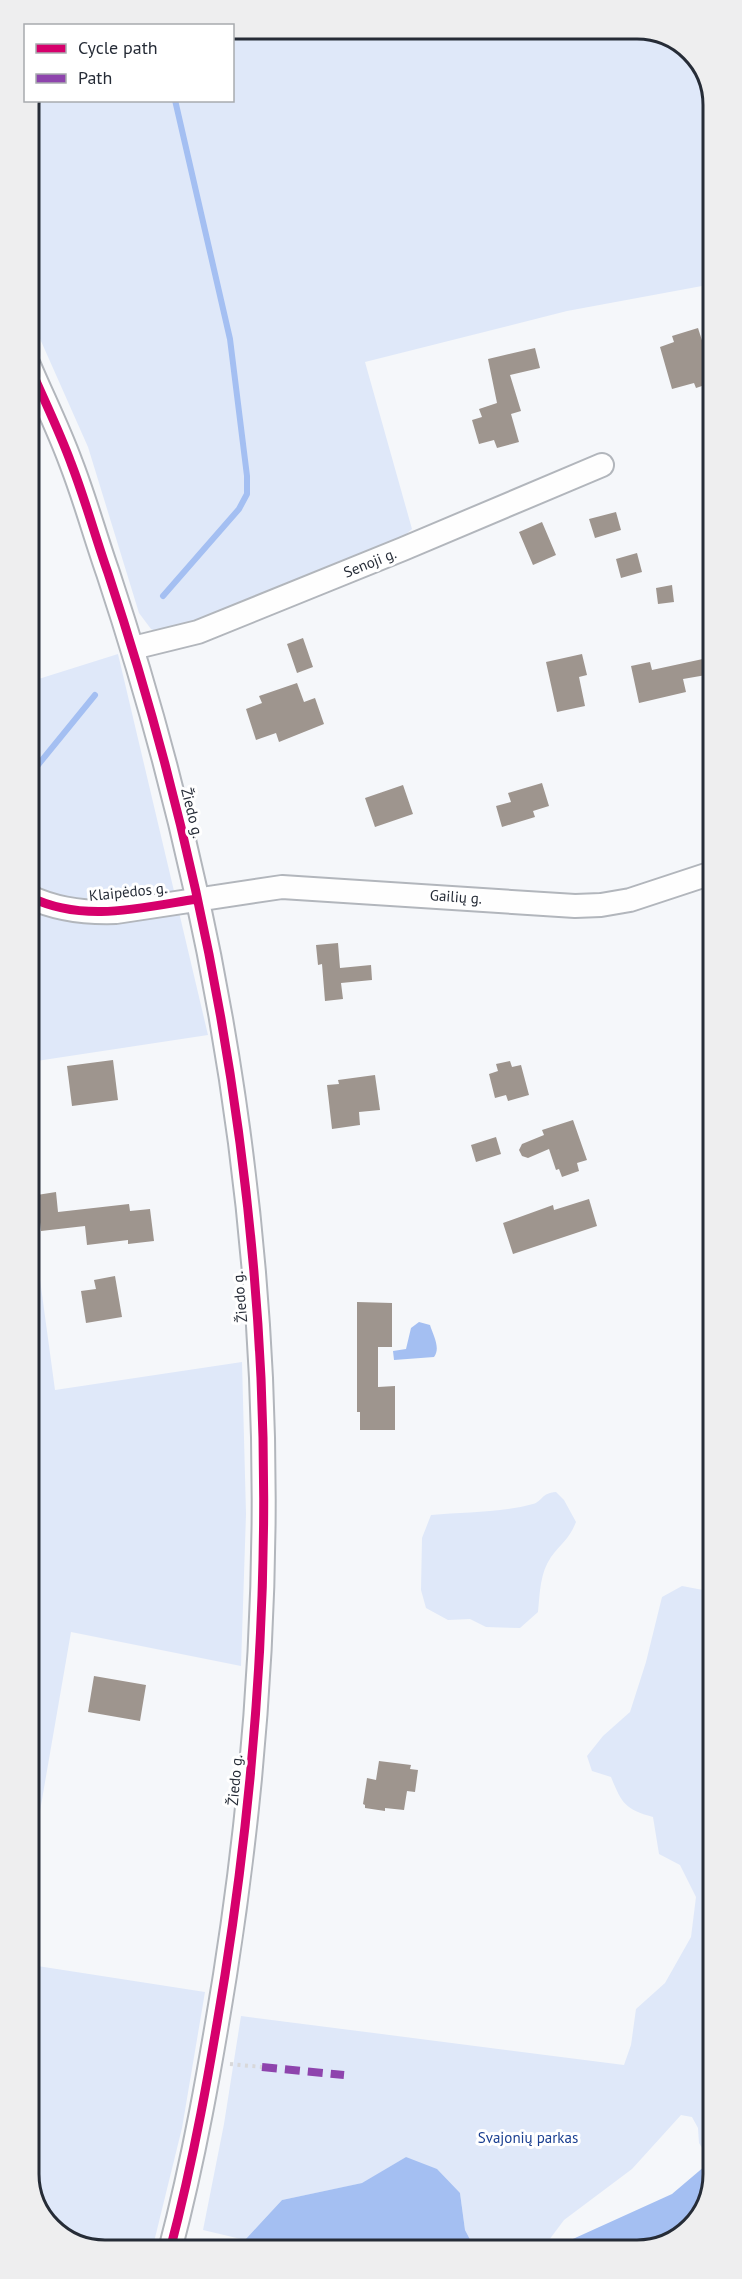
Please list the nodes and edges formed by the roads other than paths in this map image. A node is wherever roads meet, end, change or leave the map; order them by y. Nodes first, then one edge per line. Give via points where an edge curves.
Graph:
1 (39, 388) edge
2 (602, 465) dead end
3 (133, 648) junction
4 (703, 876) edge
5 (196, 899) junction
6 (39, 900) edge
7 (172, 2240) edge

1 - 3 street, Žiedo g. via 71,463
2 - 3 street, Senoji g. via 198,632
3 - 5 street, Žiedo g.
4 - 5 street, Gailių g. via 630,900 601,905 282,886
5 - 6 street, Klaipėdos g. via 116,912 62,909
5 - 7 street, Žiedo g. via 233,1092 258,1323 261,1610 255,1727 235,1912 200,2127

